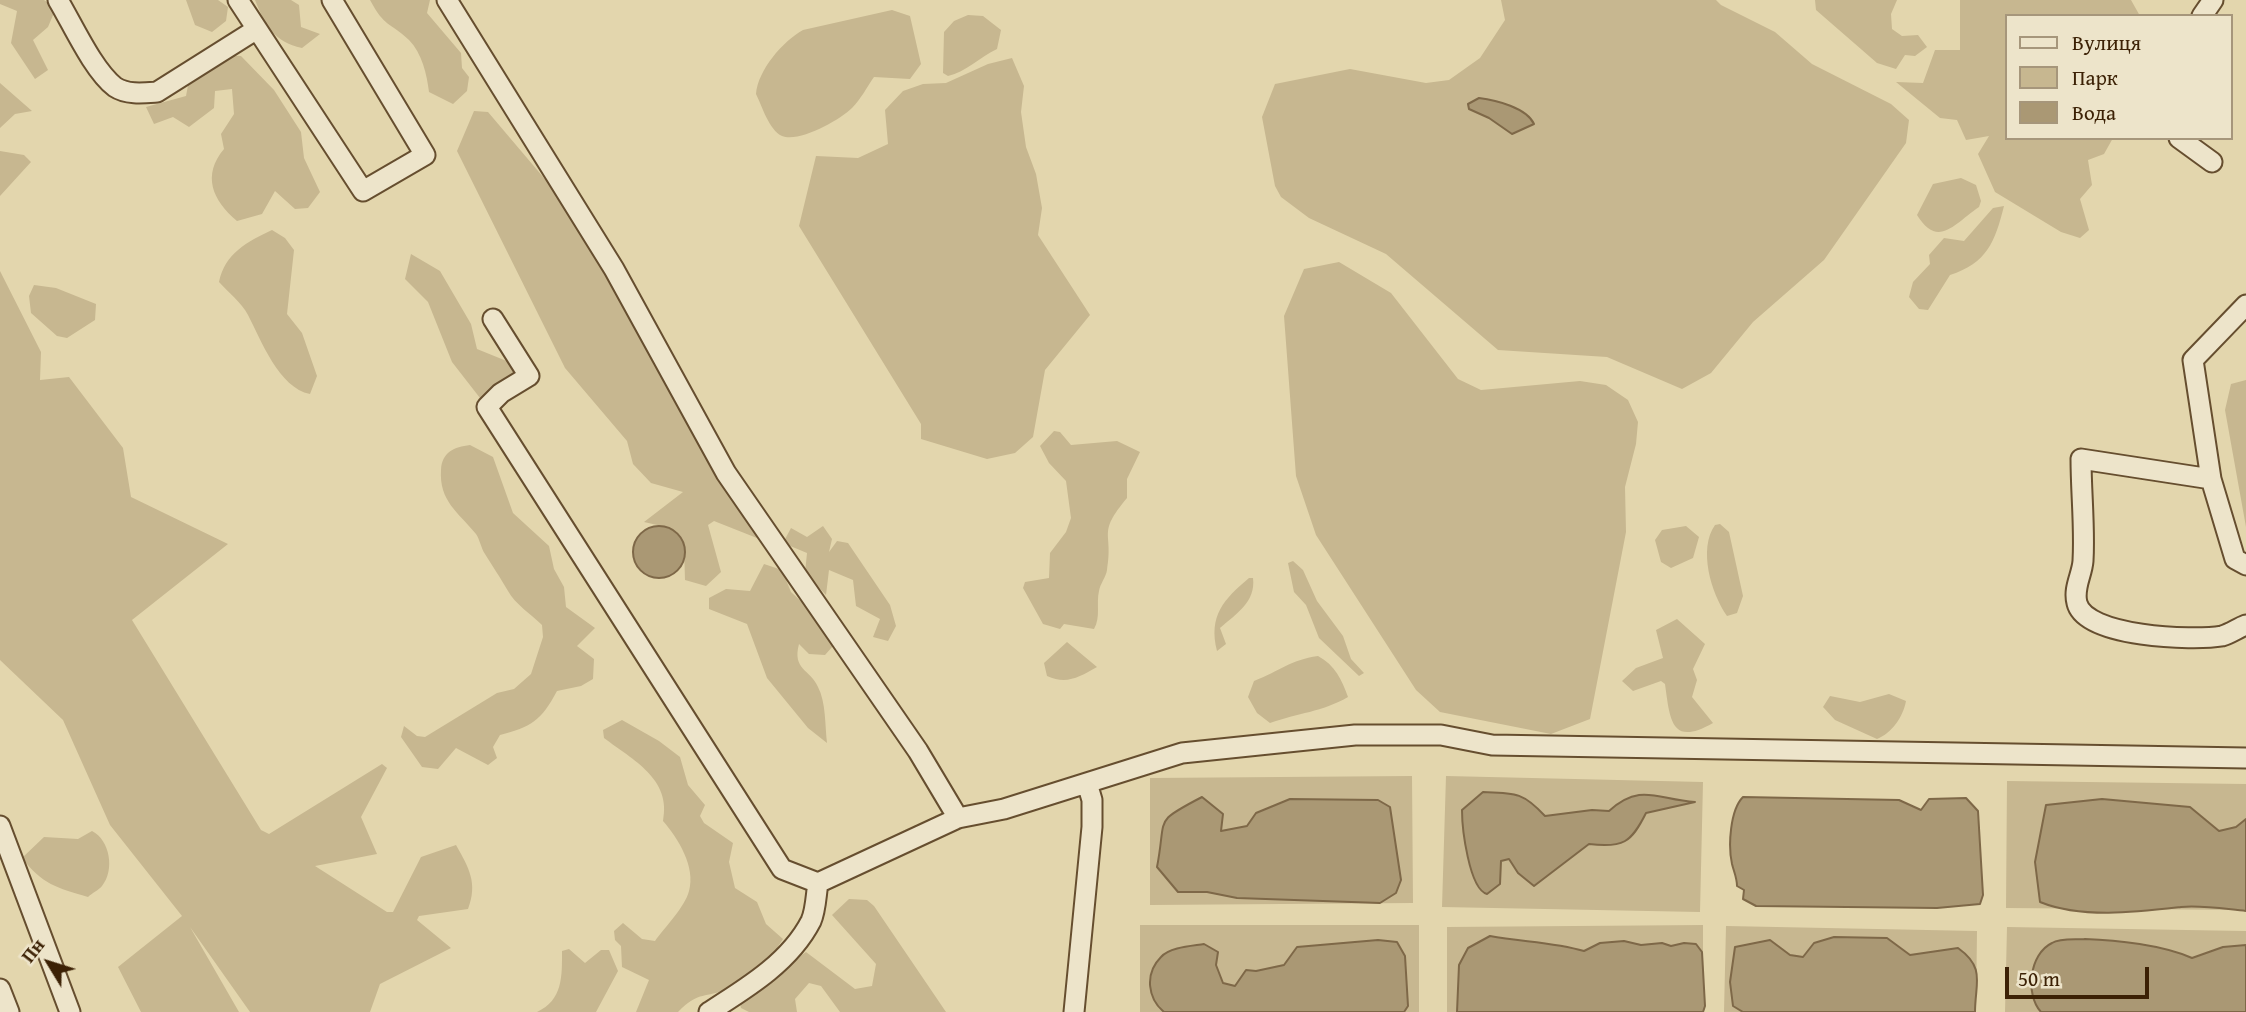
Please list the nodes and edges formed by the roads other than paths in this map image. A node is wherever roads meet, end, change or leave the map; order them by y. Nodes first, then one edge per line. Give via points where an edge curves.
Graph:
1 (58, 0) edge
2 (238, 0) edge
3 (332, 0) edge
4 (447, 0) edge
5 (257, 29) junction
6 (2182, 140) edge
7 (2211, 162) dead end
8 (2246, 305) edge
9 (493, 319) dead end
10 (2211, 478) junction
11 (2246, 565) edge
12 (2246, 625) edge
13 (2246, 758) edge
14 (1087, 783) junction
15 (958, 818) junction
16 (0, 826) edge
17 (818, 883) junction
18 (0, 989) edge
19 (731, 1007) edge
20 (9, 1012) edge
21 (70, 1012) edge
22 (709, 1012) edge
23 (1074, 1012) edge

1 - 5 street via 103,73 117,88 138,94 157,92
2 - 5 street
3 - 5 street via 425,155 363,191
4 - 15 street via 614,269 726,473 918,751
6 - 7 street
8 - 10 street via 2193,360
9 - 17 street via 529,376 487,407 782,869
10 - 11 street via 2235,559
10 - 12 street via 2081,459 2083,563 2076,586 2077,605 2089,620 2123,632 2203,638
13 - 14 street via 1492,745 1441,735 1355,735 1182,753
14 - 15 street
14 - 23 street via 1092,828
15 - 17 street
16 - 21 street
17 - 19 street via 812,919 793,947
18 - 20 street
19 - 22 street

